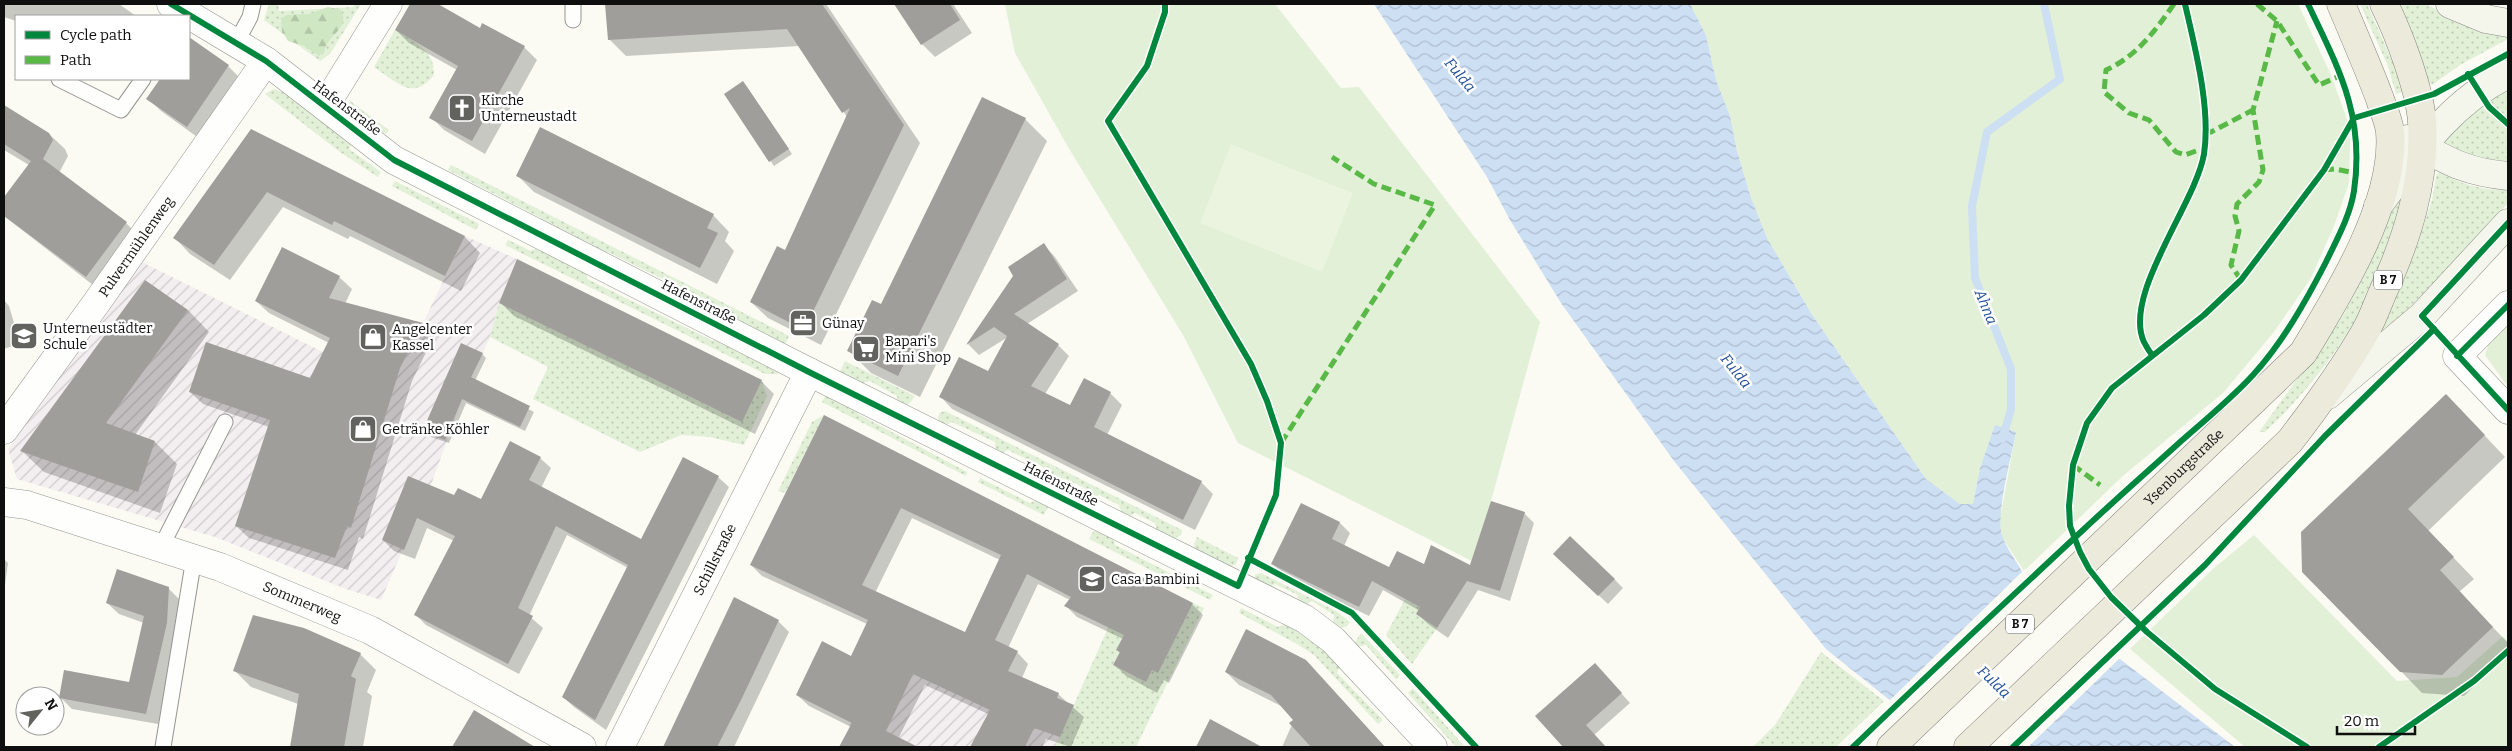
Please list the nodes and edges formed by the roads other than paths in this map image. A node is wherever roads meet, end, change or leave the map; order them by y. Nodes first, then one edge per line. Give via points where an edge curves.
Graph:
1 (253, 4) edge
2 (388, 4) edge
3 (573, 4) edge
4 (2341, 4) edge
5 (2384, 4) edge
6 (2450, 4) edge
7 (190, 16) edge
8 (573, 20) dead end
9 (2508, 22) edge
10 (236, 43) junction
11 (266, 61) junction
12 (2508, 74) edge
13 (61, 80) edge
14 (141, 80) edge
15 (325, 106) junction
16 (2390, 130) junction
17 (2422, 147) junction
18 (2508, 176) edge
19 (2378, 206) junction
20 (2508, 223) edge
21 (2508, 305) edge
22 (809, 372) junction
23 (2321, 401) junction
24 (2508, 410) edge
25 (224, 422) dead end
26 (4, 430) edge
27 (4, 502) edge
28 (161, 547) junction
29 (194, 558) junction
30 (162, 747) edge
31 (582, 747) edge
32 (620, 747) edge
33 (1433, 747) edge
34 (1891, 747) edge
35 (1968, 747) edge

1 - 10 lane
2 - 15 street
3 - 8 lane
4 - 16 main road, B 7
5 - 17 main road, B 7 via 2396,28 2420,104
6 - 9 main road via 2486,19
7 - 10 street, Hafenstraße
10 - 11 street, Hafenstraße
11 - 15 street, Hafenstraße
11 - 26 street, Pulvermühlenweg
12 - 17 main road, Ysenburgstraße via 2461,103
13 - 14 lane via 121,110
15 - 22 street, Hafenstraße via 394,160
16 - 17 main road
16 - 19 main road, B 7 via 2388,170
17 - 18 main road via 2464,169
17 - 19 main road, Ysenburgstraße
17 - 23 main road, B 7 via 2416,200 2404,240 2366,331
19 - 34 main road, Ysenburgstraße / B 7 via 2348,280 2303,352
20 - 23 main road via 2422,316
21 - 24 street via 2457,356
22 - 32 street, Schillstraße
22 - 33 street, Hafenstraße via 1305,619 1345,651
23 - 35 main road, B 7 via 2290,441
25 - 28 lane
27 - 28 street, Sommerweg via 27,505
28 - 29 street, Sommerweg
29 - 30 lane
29 - 31 street, Sommerweg via 370,630

